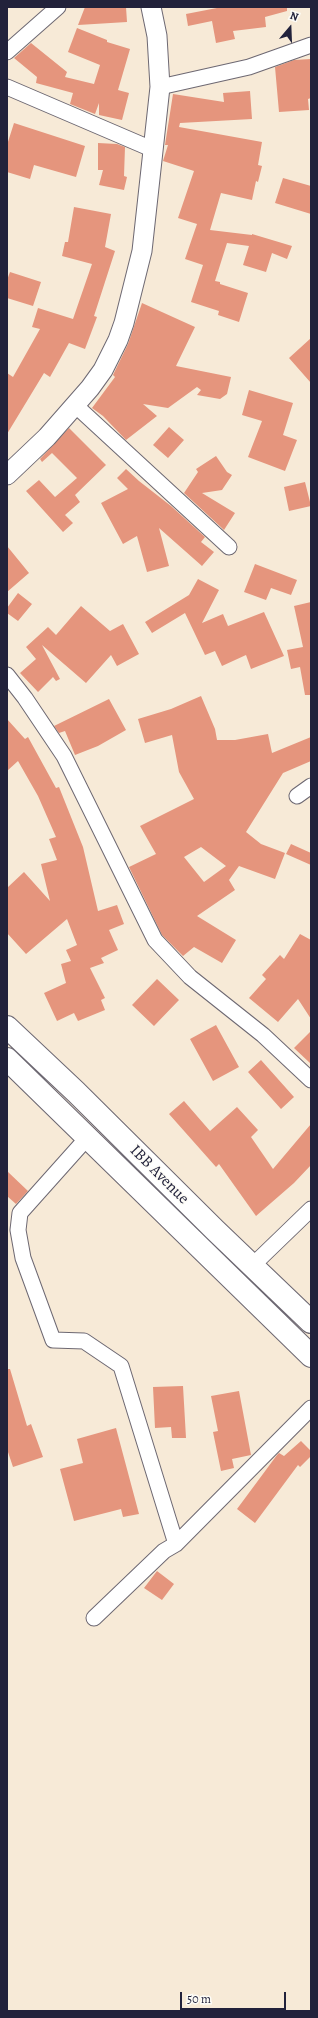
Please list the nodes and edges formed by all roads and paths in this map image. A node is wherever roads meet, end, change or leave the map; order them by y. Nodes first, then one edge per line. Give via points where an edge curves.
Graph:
1 (58, 7) edge
2 (151, 7) edge
3 (311, 45) edge
4 (7, 52) edge
5 (7, 87) edge
6 (160, 87) junction
7 (154, 150) junction
8 (75, 405) junction
9 (7, 475) edge
10 (228, 548) dead end
11 (7, 675) edge
12 (311, 786) edge
13 (297, 796) dead end
14 (7, 1027) edge
15 (7, 1060) edge
16 (311, 1080) edge
17 (87, 1138) junction
18 (311, 1209) edge
19 (252, 1266) junction
20 (311, 1322) edge
21 (311, 1356) edge
22 (311, 1408) edge
23 (176, 1544) junction
24 (94, 1618) dead end

1 - 4 street
2 - 6 street via 157,36
3 - 6 street via 249,67
5 - 7 street
6 - 7 street
7 - 8 street via 142,251 124,323 103,370
8 - 9 street
8 - 10 street
11 - 16 street via 64,756 155,940 190,977 263,1036
12 - 13 street
14 - 19 main road, IBB Avenue
15 - 17 main road
17 - 21 main road
17 - 23 street via 20,1213 18,1230 23,1258 53,1340 84,1341 121,1366
18 - 19 street
19 - 20 main road, IBB Avenue
22 - 23 street
23 - 24 street via 164,1551

